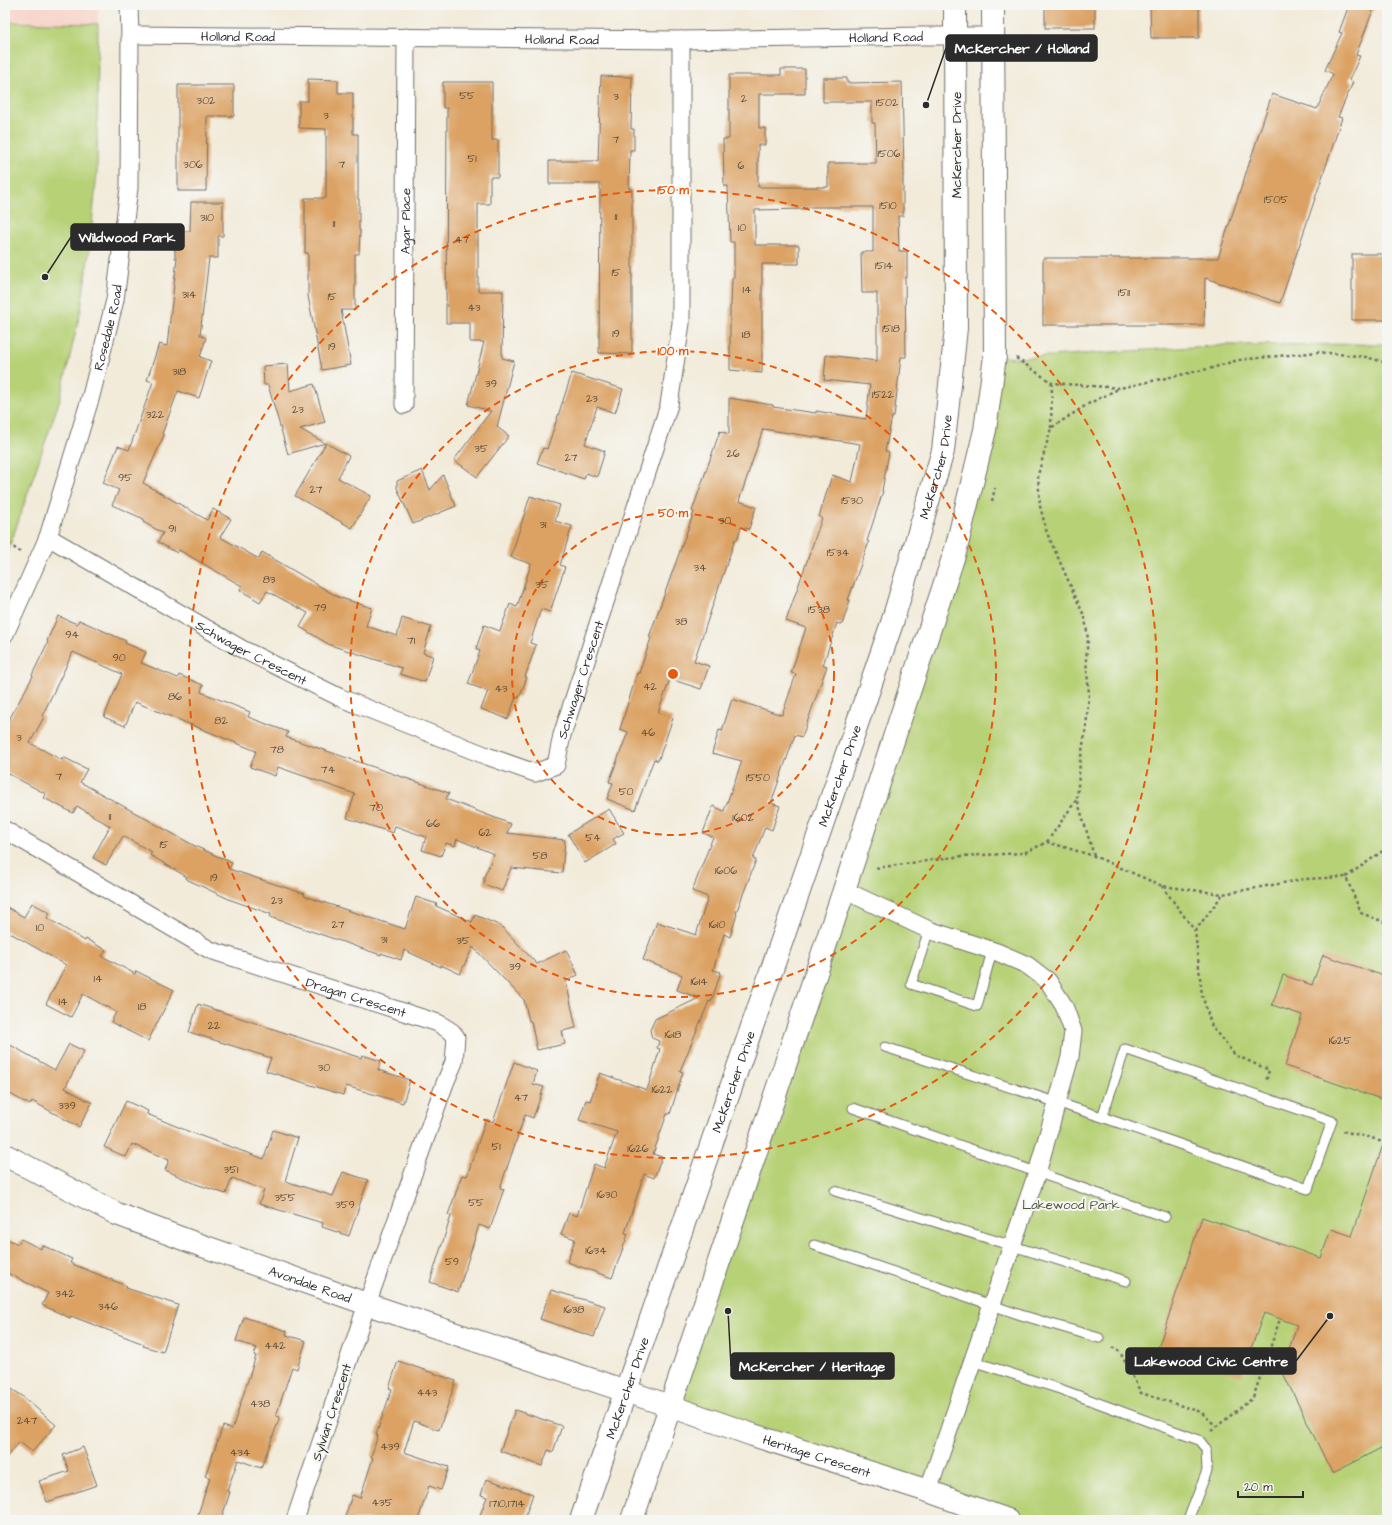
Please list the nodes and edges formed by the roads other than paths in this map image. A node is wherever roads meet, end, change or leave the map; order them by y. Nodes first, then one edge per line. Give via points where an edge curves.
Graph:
1 (129, 5) edge
2 (955, 5) edge
3 (993, 5) edge
4 (130, 35) junction
5 (955, 36) junction
6 (993, 36) junction
7 (406, 37) junction
8 (681, 40) junction
9 (404, 405) dead end
10 (48, 536) junction
11 (5, 634) edge
12 (5, 830) edge
13 (844, 890) junction
14 (929, 930) junction
15 (992, 951) junction
16 (885, 1047) dead end
17 (1058, 1103) junction
18 (853, 1108) dead end
19 (1102, 1117) junction
20 (5, 1154) edge
21 (1037, 1173) junction
22 (835, 1191) dead end
23 (1165, 1217) dead end
24 (814, 1245) dead end
25 (1011, 1246) junction
26 (1126, 1281) dead end
27 (367, 1304) junction
28 (992, 1305) junction
29 (1099, 1338) road end
30 (972, 1361) junction
31 (626, 1390) junction
32 (670, 1406) junction
33 (928, 1491) junction
34 (295, 1520) edge
35 (581, 1520) edge
36 (632, 1520) edge
37 (1008, 1520) edge
38 (1188, 1520) edge

1 - 4 street, Rosedale Road
2 - 5 main road, McKercher Drive
3 - 6 main road
4 - 7 street, Holland Road
4 - 10 street, Rosedale Road via 129,188 116,300 91,396
5 - 6 street, Holland Road
5 - 8 street, Holland Road
5 - 31 main road, McKercher Drive via 956,328 943,451 892,623
6 - 13 main road via 995,356 985,430 956,550
7 - 8 street, Holland Road
7 - 9 street, Agar Place
8 - 10 street, Schwager Crescent via 681,323 669,405 562,735 556,765 535,773 341,698 242,649
10 - 11 street, Rosedale Road
12 - 27 street, Dragan Crescent via 210,950 438,1023 456,1037 454,1062
13 - 14 street
13 - 32 main road
14 - 15 street
14 - 15 lane via 911,984 977,1006
15 - 17 street via 1027,965 1048,981 1064,1006 1073,1031 1070,1057
16 - 17 lane
17 - 19 lane
17 - 21 street
18 - 21 lane
19 - 19 lane via 1125,1049 1332,1121 1308,1189
20 - 27 main road, Avondale Road via 117,1214
21 - 23 lane
21 - 25 street
22 - 25 lane
24 - 28 lane
25 - 26 lane
25 - 28 street
27 - 31 main road, Avondale Road
27 - 34 street, Sylvian Crescent
28 - 29 lane
28 - 30 street
30 - 33 street
30 - 38 lane via 1060,1389 1199,1440 1206,1449 1207,1471
31 - 32 main road, Heritage Crescent
31 - 35 main road, McKercher Drive
32 - 33 main road, Heritage Crescent
32 - 36 main road
33 - 37 main road, Heritage Crescent

